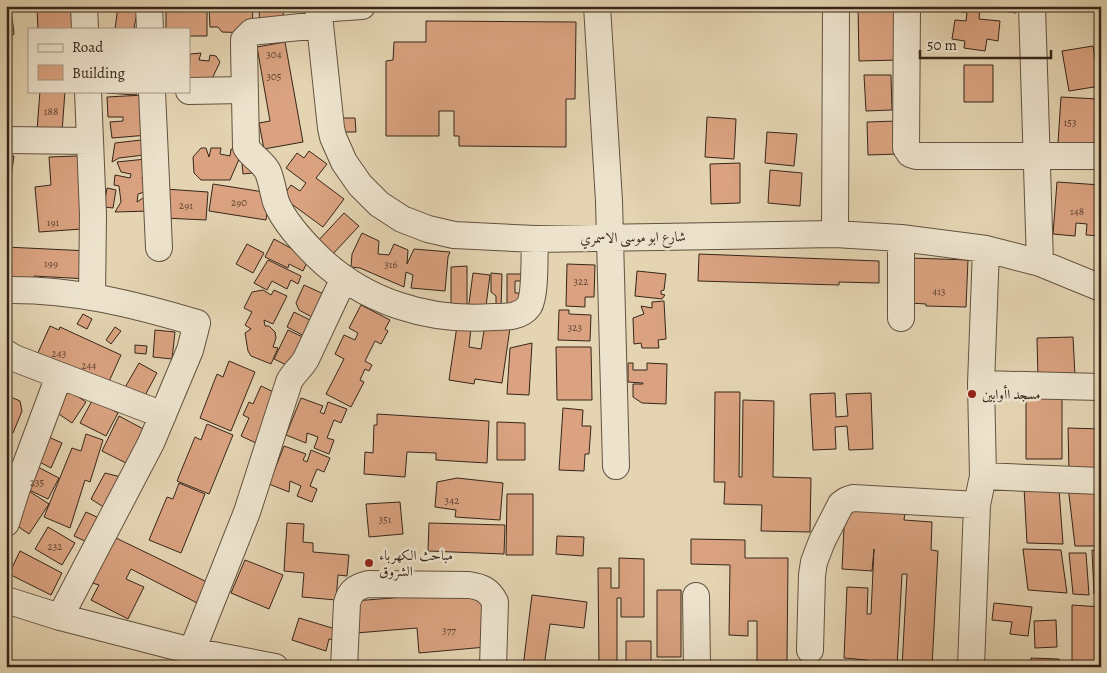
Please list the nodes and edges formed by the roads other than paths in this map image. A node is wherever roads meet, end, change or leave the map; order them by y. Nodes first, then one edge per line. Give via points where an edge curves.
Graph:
1 (84, 6) edge
2 (149, 6) edge
3 (362, 6) edge
4 (597, 6) edge
5 (836, 6) edge
6 (907, 6) edge
7 (1032, 6) edge
8 (319, 13) edge
9 (85, 28) edge
10 (150, 28) edge
11 (244, 90) junction
12 (190, 91) edge
13 (88, 92) edge
14 (152, 92) edge
15 (6, 140) edge
16 (90, 141) junction
17 (1037, 156) junction
18 (1101, 156) edge
19 (835, 234) junction
20 (610, 237) junction
21 (901, 238) junction
22 (535, 239) junction
23 (159, 248) dead end
24 (986, 248) junction
25 (1040, 263) junction
26 (344, 278) junction
27 (1101, 288) edge
28 (6, 290) edge
29 (92, 296) junction
30 (901, 318) dead end
31 (6, 353) edge
32 (59, 376) junction
33 (981, 384) junction
34 (1101, 387) edge
35 (163, 415) junction
36 (616, 466) dead end
37 (983, 476) junction
38 (1101, 481) edge
39 (11, 489) edge
40 (976, 505) junction
41 (6, 523) edge
42 (696, 596) dead end
43 (6, 600) edge
44 (60, 617) junction
45 (810, 650) dead end
46 (192, 651) junction
47 (275, 667) edge
48 (344, 667) edge
49 (494, 667) edge
50 (697, 667) edge
51 (971, 667) edge

1 - 9 street
2 - 10 street
3 - 8 street
4 - 20 street
5 - 19 street
6 - 17 street via 908,151 916,156
7 - 17 street
8 - 11 street via 247,35 244,40
8 - 22 street, شارع ابو موسى الاسمري via 333,137 344,162 360,185 379,204 402,219 428,229 454,235
11 - 12 street
11 - 26 street via 246,147 269,174 285,219 317,256
13 - 16 street
14 - 23 street
15 - 16 street
16 - 29 street via 94,223
17 - 18 street
17 - 25 street
19 - 20 street, شارع ابو موسى الاسمري
19 - 21 street, شارع ابو موسى الاسمري
20 - 22 street, شارع ابو موسى الاسمري
20 - 36 street
21 - 24 street, شارع ابو موسى الاسمري
21 - 30 street
22 - 26 street via 533,293 529,306 519,315 475,319 424,313 374,296
24 - 25 street, شارع ابو موسى الاسمري
24 - 33 street
25 - 27 street, شارع ابو موسى الاسمري
26 - 46 street via 306,359 289,382 247,512
28 - 29 street
29 - 35 street via 197,323 190,350
31 - 32 street
32 - 35 street
32 - 39 street
33 - 34 street
33 - 37 street
35 - 44 street
37 - 38 street
37 - 40 street
39 - 41 street
40 - 45 street via 853,498 841,504 822,541 812,574
40 - 51 street
42 - 50 street
43 - 44 street
44 - 46 street
46 - 47 street
48 - 49 street via 347,603 353,590 368,584 469,585 485,589 495,602

